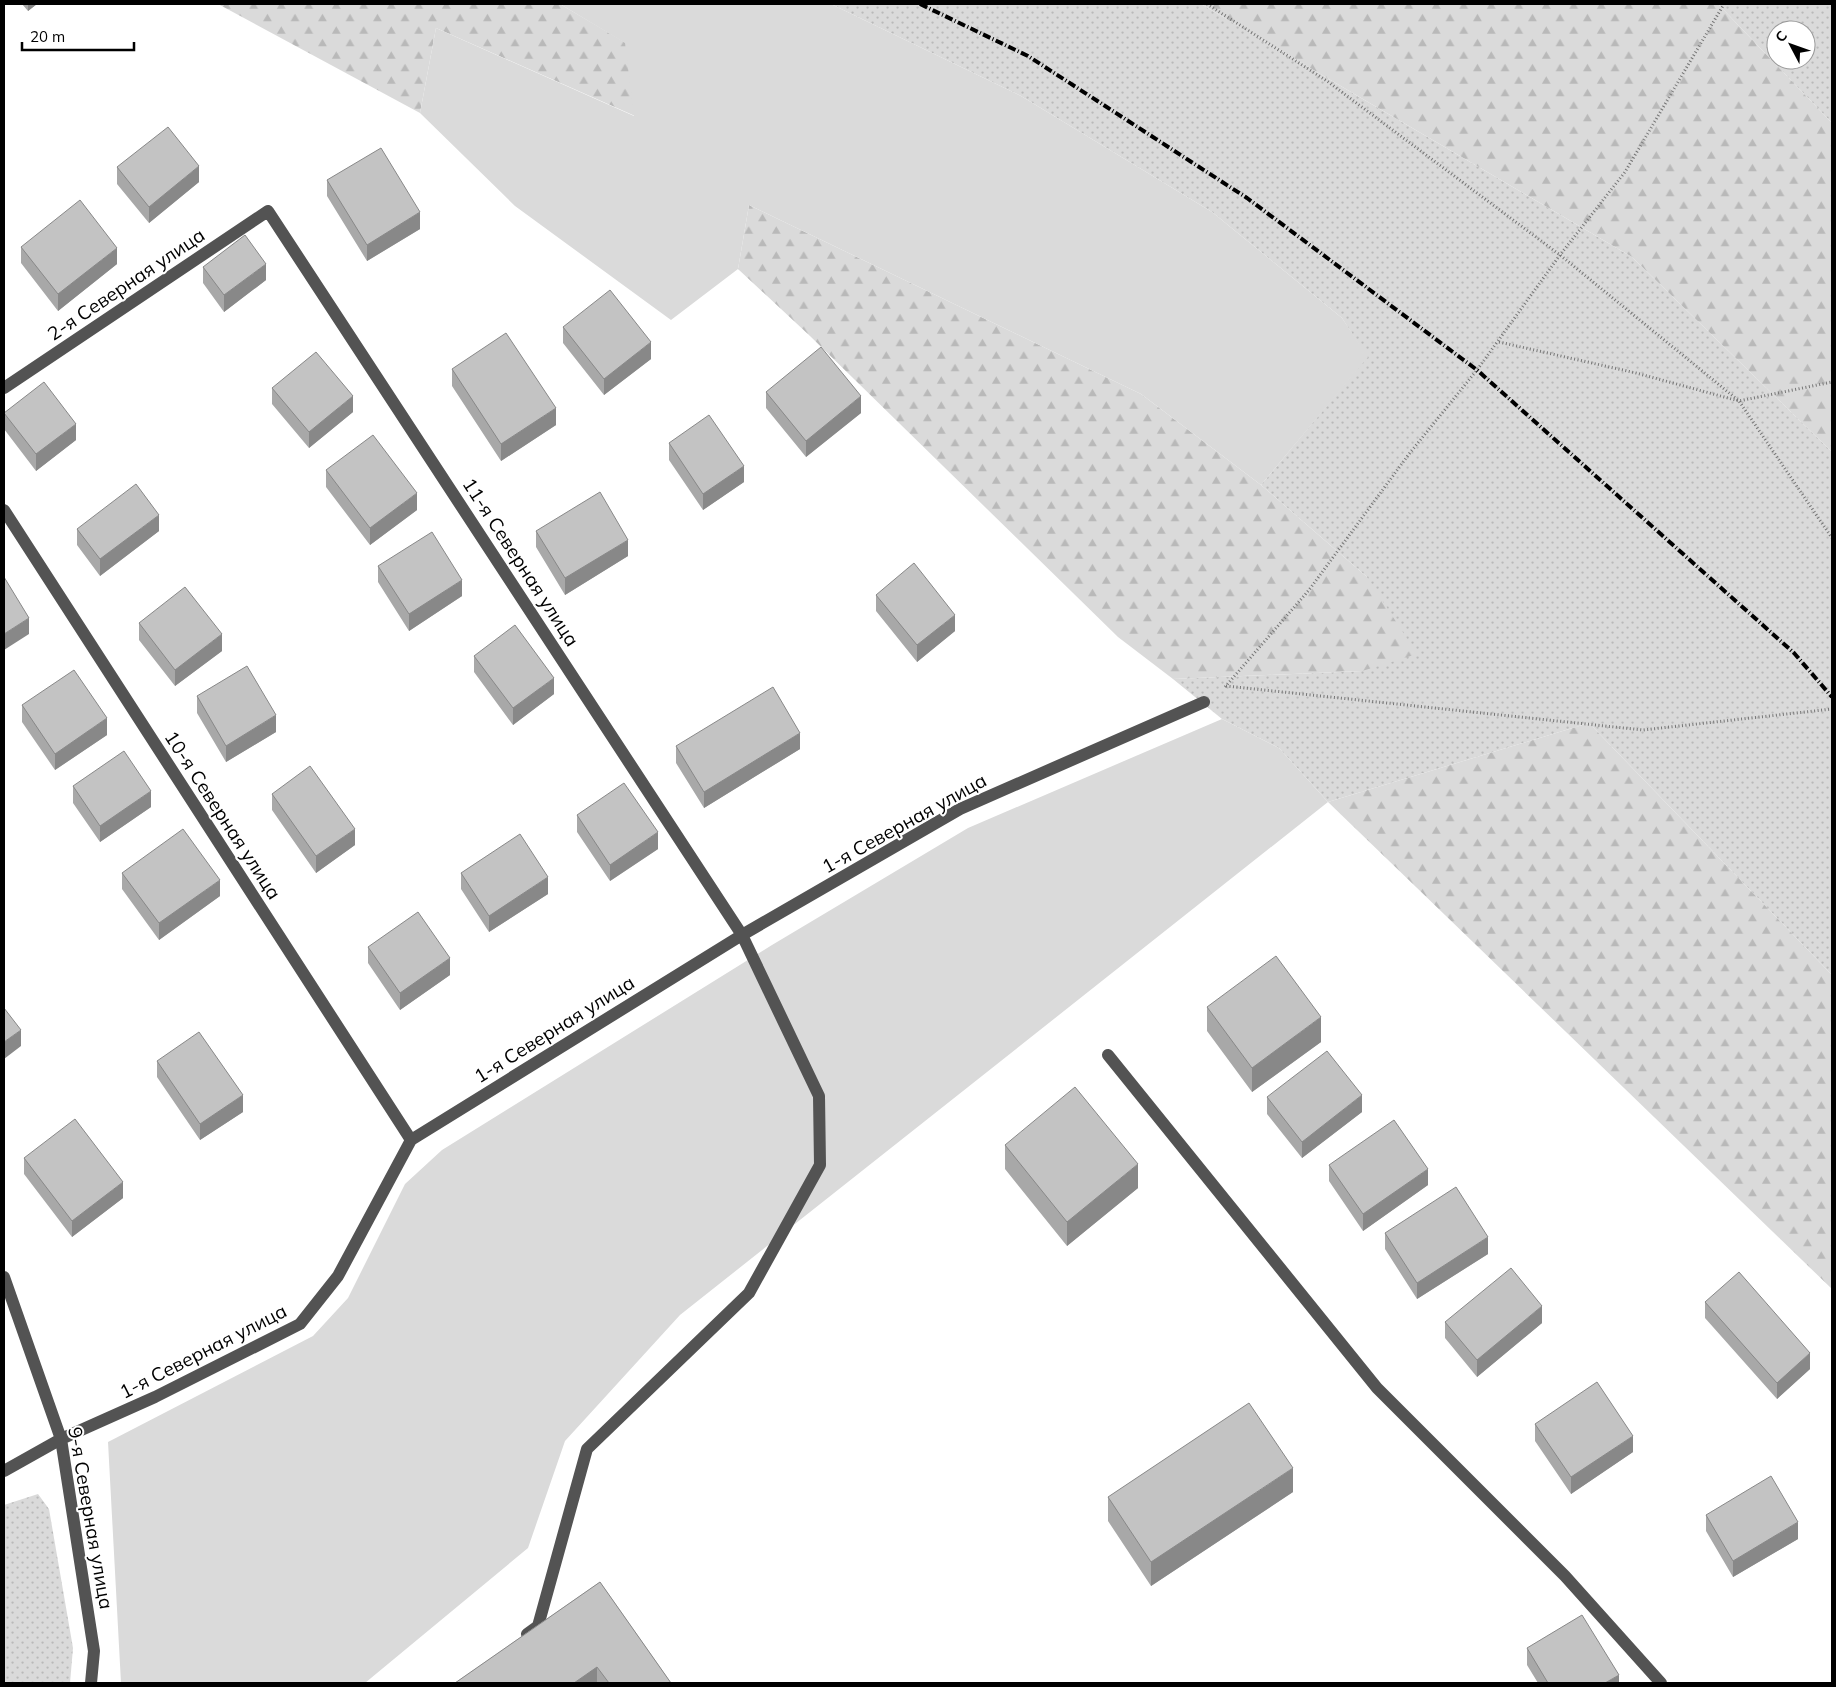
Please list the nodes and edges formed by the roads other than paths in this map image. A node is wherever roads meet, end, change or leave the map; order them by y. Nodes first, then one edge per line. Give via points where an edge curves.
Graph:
1 (268, 211) joint
2 (4, 388) edge
3 (4, 510) edge
4 (1204, 702) road end
5 (742, 934) junction
6 (1108, 1055) dead end
7 (411, 1140) junction
8 (4, 1277) edge
9 (61, 1439) junction
10 (4, 1471) edge
11 (514, 1643) edge
12 (91, 1683) edge
13 (1661, 1683) edge

1 - 2 street, 2-я Северная улица
1 - 5 street, 11-я Северная улица
3 - 7 street, 10-я Северная улица
4 - 5 street, 1-я Северная улица via 960,809
5 - 7 street, 1-я Северная улица
5 - 11 street, 11-я Северная улица via 818,1096 820,1165 749,1293 587,1449 538,1626
6 - 13 street via 1377,1388 1564,1576
7 - 9 street, 1-я Северная улица via 338,1276 300,1324 155,1397
8 - 9 street, 9-я Северная улица
9 - 10 street, 1-я Северная улица
9 - 12 street, 9-я Северная улица via 94,1651

